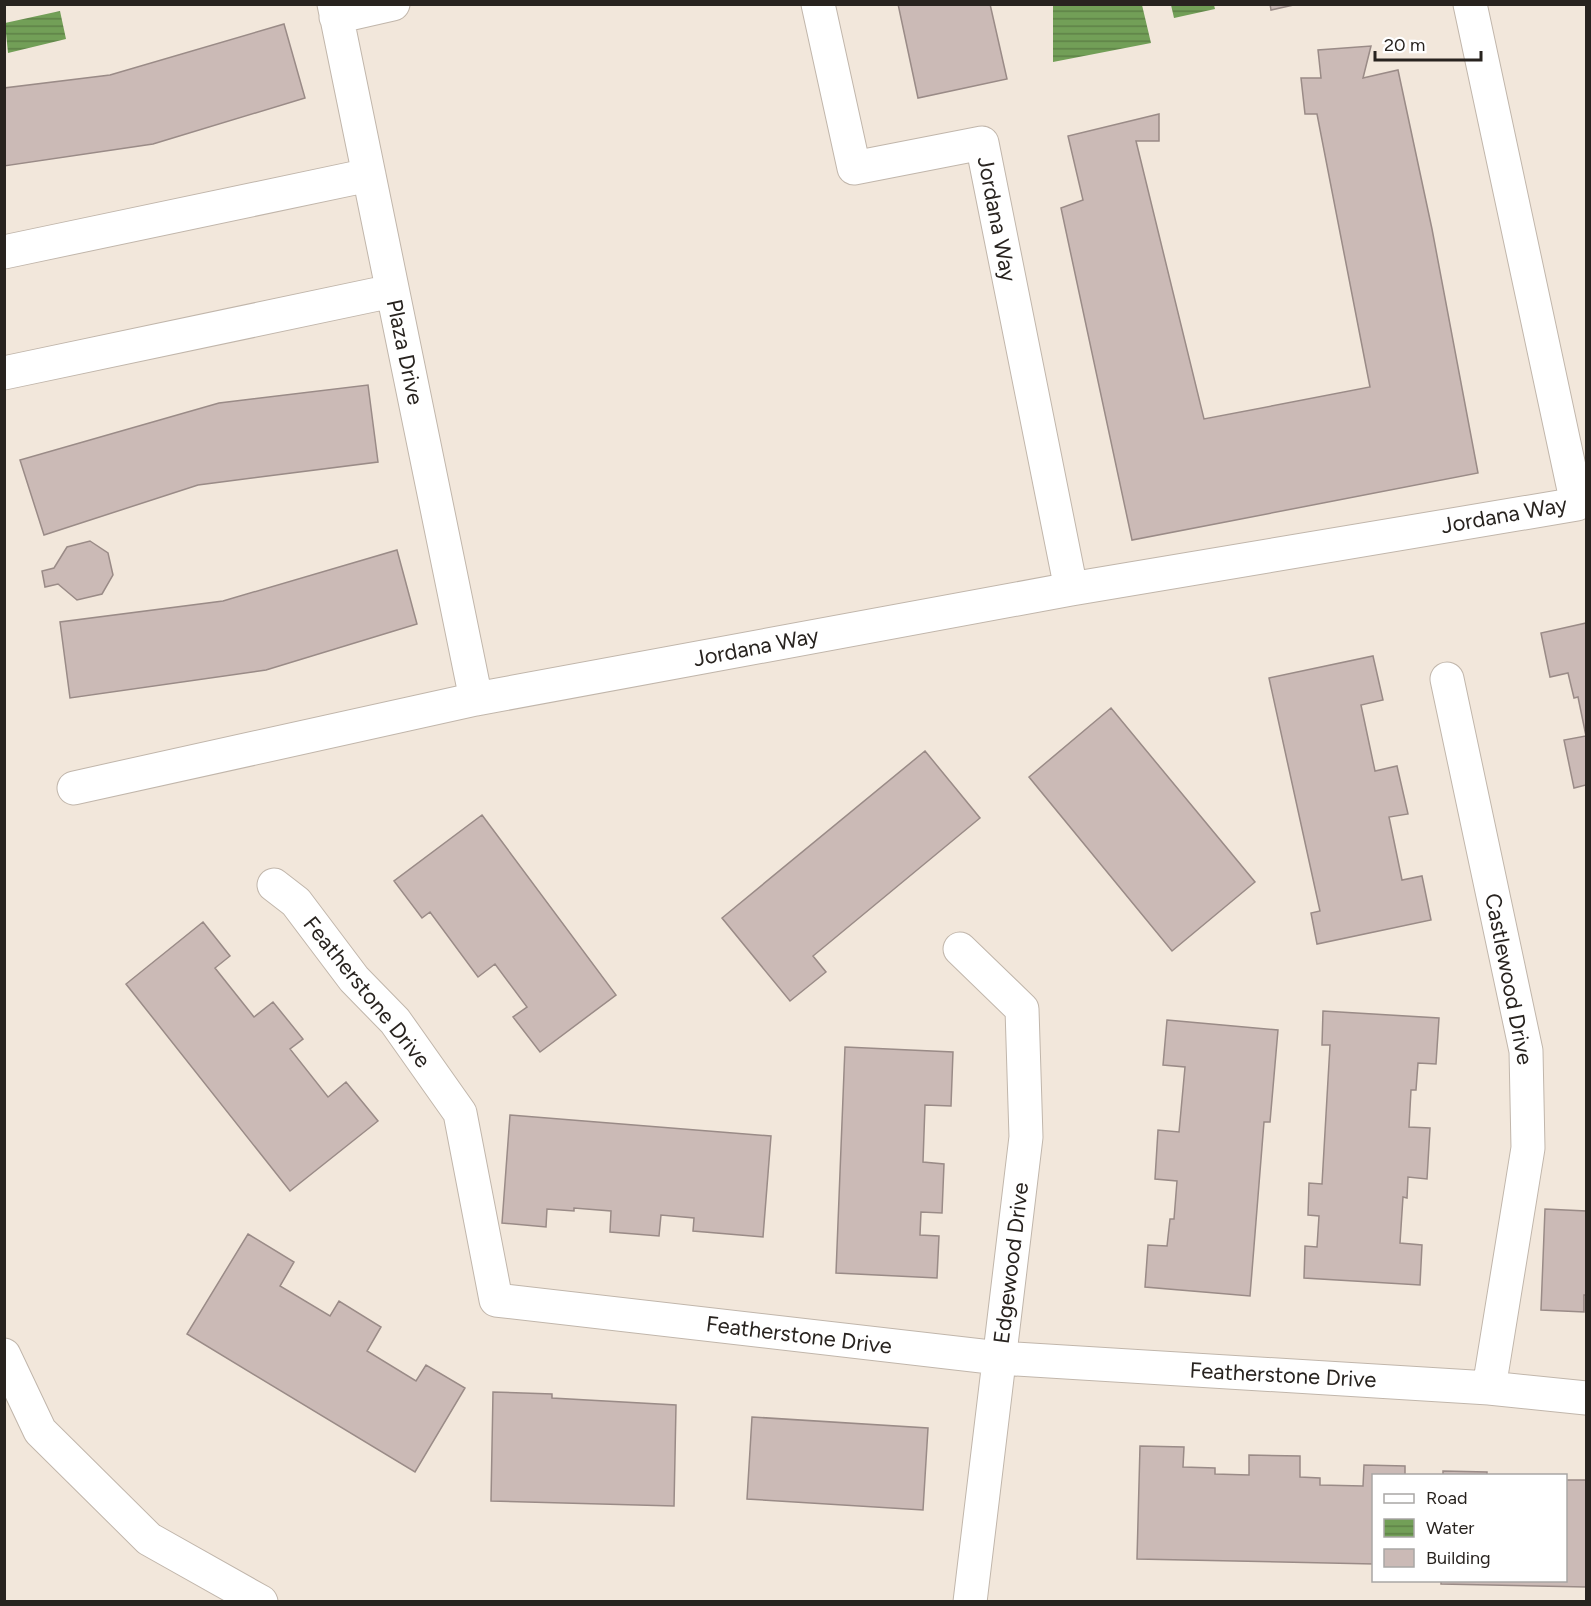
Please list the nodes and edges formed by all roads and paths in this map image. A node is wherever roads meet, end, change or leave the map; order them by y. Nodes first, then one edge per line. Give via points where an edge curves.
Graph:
1 (393, 4) edge
2 (818, 4) edge
3 (1470, 4) edge
4 (335, 11) edge
5 (369, 175) junction
6 (4, 252) edge
7 (392, 291) junction
8 (4, 373) edge
9 (1071, 589) junction
10 (1447, 679) dead end
11 (476, 699) junction
12 (74, 788) dead end
13 (274, 885) dead end
14 (960, 949) dead end
15 (4, 1355) edge
16 (999, 1358) junction
17 (1489, 1388) junction
18 (1587, 1398) edge
19 (261, 1602) edge
20 (970, 1602) edge

1 - 4 street
2 - 9 street, Jordana Way via 854,168 982,142
3 - 9 street, Jordana Way via 1577,504
4 - 5 street, Plaza Drive
5 - 6 street
5 - 7 street, Plaza Drive
7 - 8 street
7 - 11 street, Plaza Drive
9 - 11 street, Jordana Way
10 - 17 street, Castlewood Drive via 1526,1051 1528,1148
11 - 12 street, Jordana Way
13 - 16 street, Featherstone Drive via 296,902 354,979 395,1020 460,1113 496,1300
14 - 16 street, Edgewood Drive via 1022,1010 1026,1137
15 - 19 street via 40,1431 148,1539
16 - 17 street, Featherstone Drive
16 - 20 street, Edgewood Drive
17 - 18 street, Featherstone Drive

